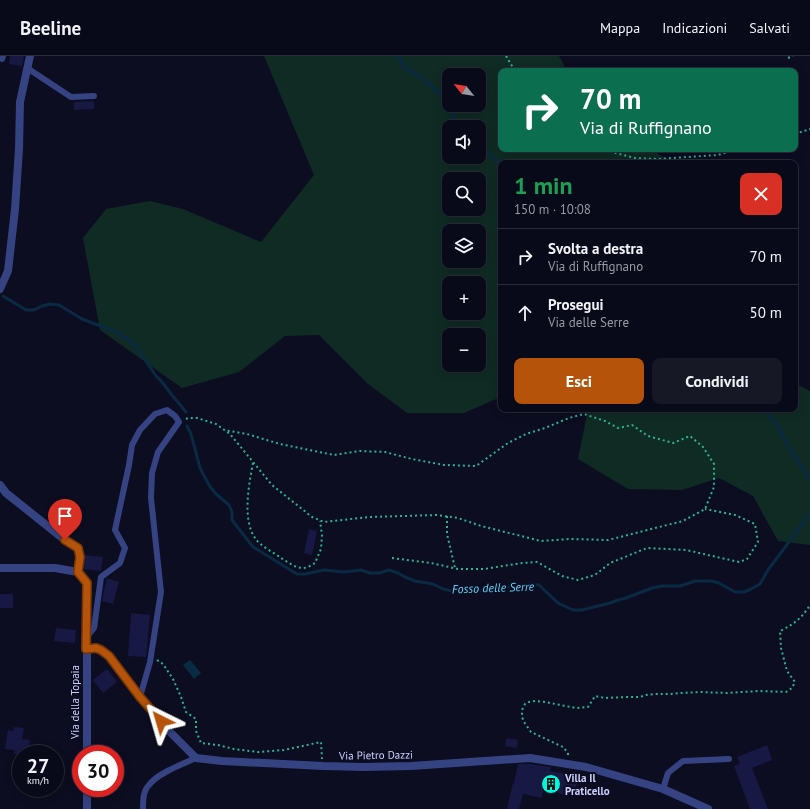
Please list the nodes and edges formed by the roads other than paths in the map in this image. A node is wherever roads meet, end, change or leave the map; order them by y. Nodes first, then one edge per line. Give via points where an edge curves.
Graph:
1 (30, 56) edge
2 (27, 68) junction
3 (94, 96) dead end
4 (0, 289) edge
5 (0, 485) edge
6 (0, 568) edge
7 (78, 572) junction
8 (86, 638) junction
9 (86, 649) junction
10 (140, 697) junction
11 (87, 745) edge
12 (196, 758) junction
13 (729, 759) dead end
14 (663, 789) junction
15 (87, 797) edge
16 (87, 809) edge
17 (143, 809) edge
18 (708, 809) edge

1 - 2 street
2 - 3 lane via 71,97
2 - 4 street via 20,102 15,209 8,271
5 - 7 street via 6,493 78,548
6 - 7 street via 55,568
7 - 8 street, Via della Topaia via 87,583
8 - 9 street, Via della Topaia
8 - 10 lane via 94,628 101,577 120,563 125,548 115,530 132,445 140,430 155,414 167,410 179,422 158,452 152,473 151,498 161,592 150,662
9 - 10 street via 96,648 109,656
9 - 11 street, Via della Topaia
10 - 12 street
12 - 14 street, Via Pietro Dazzi via 364,767 530,758 586,767
12 - 17 lane via 158,777 148,785 143,798
13 - 14 lane via 684,761 668,773
14 - 18 street, Via Pietro Dazzi
15 - 16 street

